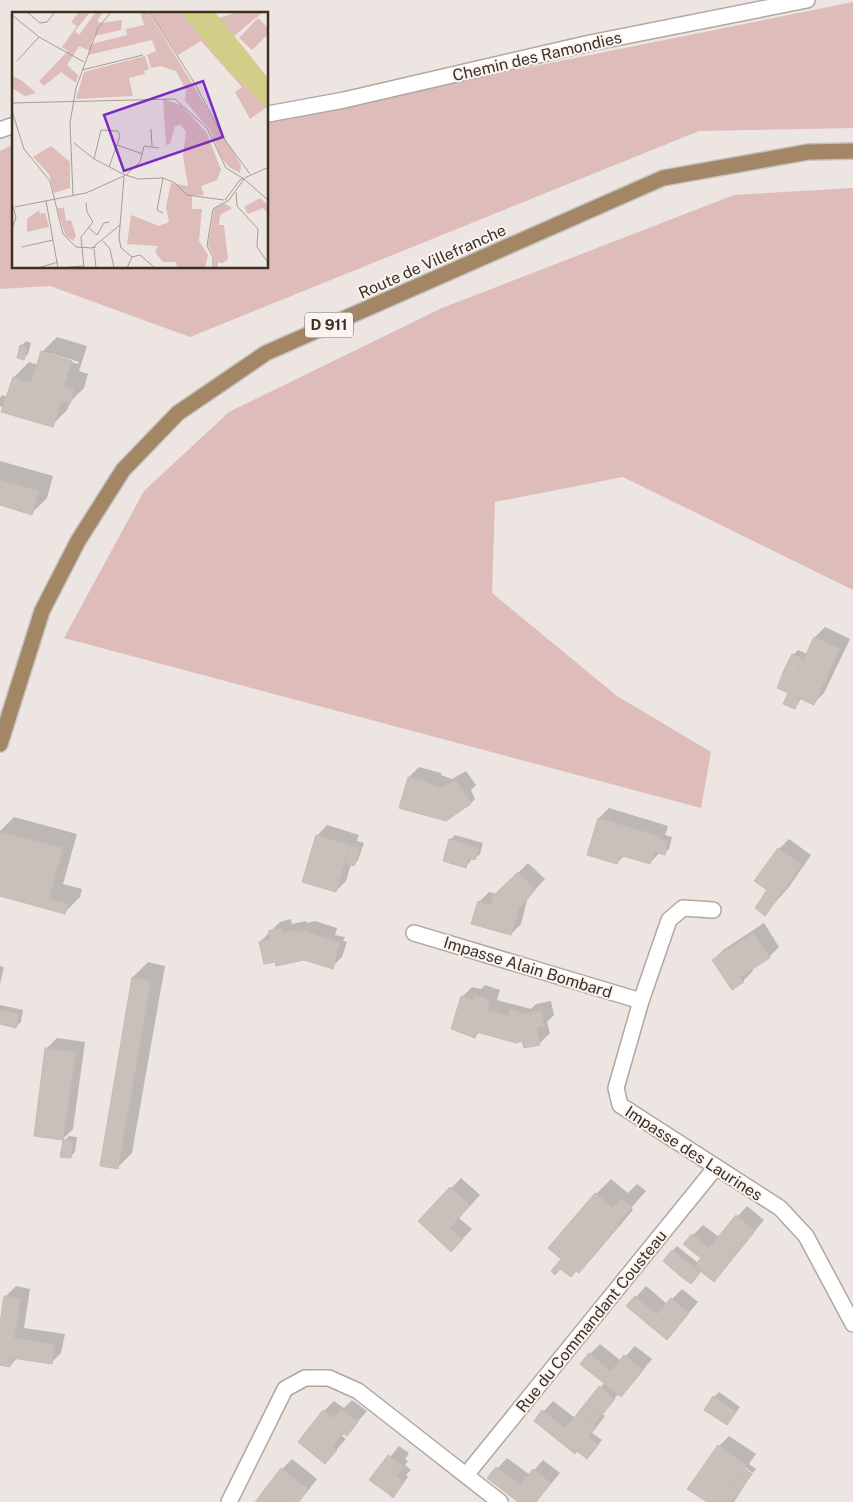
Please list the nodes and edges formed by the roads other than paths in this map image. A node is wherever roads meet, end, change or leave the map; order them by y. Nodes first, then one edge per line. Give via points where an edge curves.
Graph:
1 (807, 0) edge
2 (269, 114) edge
3 (12, 126) edge
4 (0, 130) edge
5 (853, 151) edge
6 (0, 744) edge
7 (714, 910) dead end
8 (414, 932) dead end
9 (642, 1001) junction
10 (716, 1167) junction
11 (853, 1324) edge
12 (466, 1475) junction
13 (229, 1502) edge
14 (500, 1502) edge

1 - 2 street, Chemin des Ramondies via 590,43 344,100
3 - 4 street
5 - 6 main road, Route de Villefranche / D 911 via 808,152 663,178 266,353 178,413 123,470 78,541 42,611
7 - 9 street, Impasse des Laurines via 683,908 669,920
8 - 9 street, Impasse Alain Bombard
9 - 10 street, Impasse des Laurines via 616,1088 620,1105
10 - 11 street, Impasse des Laurines via 780,1208 806,1236
10 - 12 street, Rue du Commandant Cousteau
12 - 13 street via 358,1391 329,1378 305,1378 285,1389
12 - 14 street

